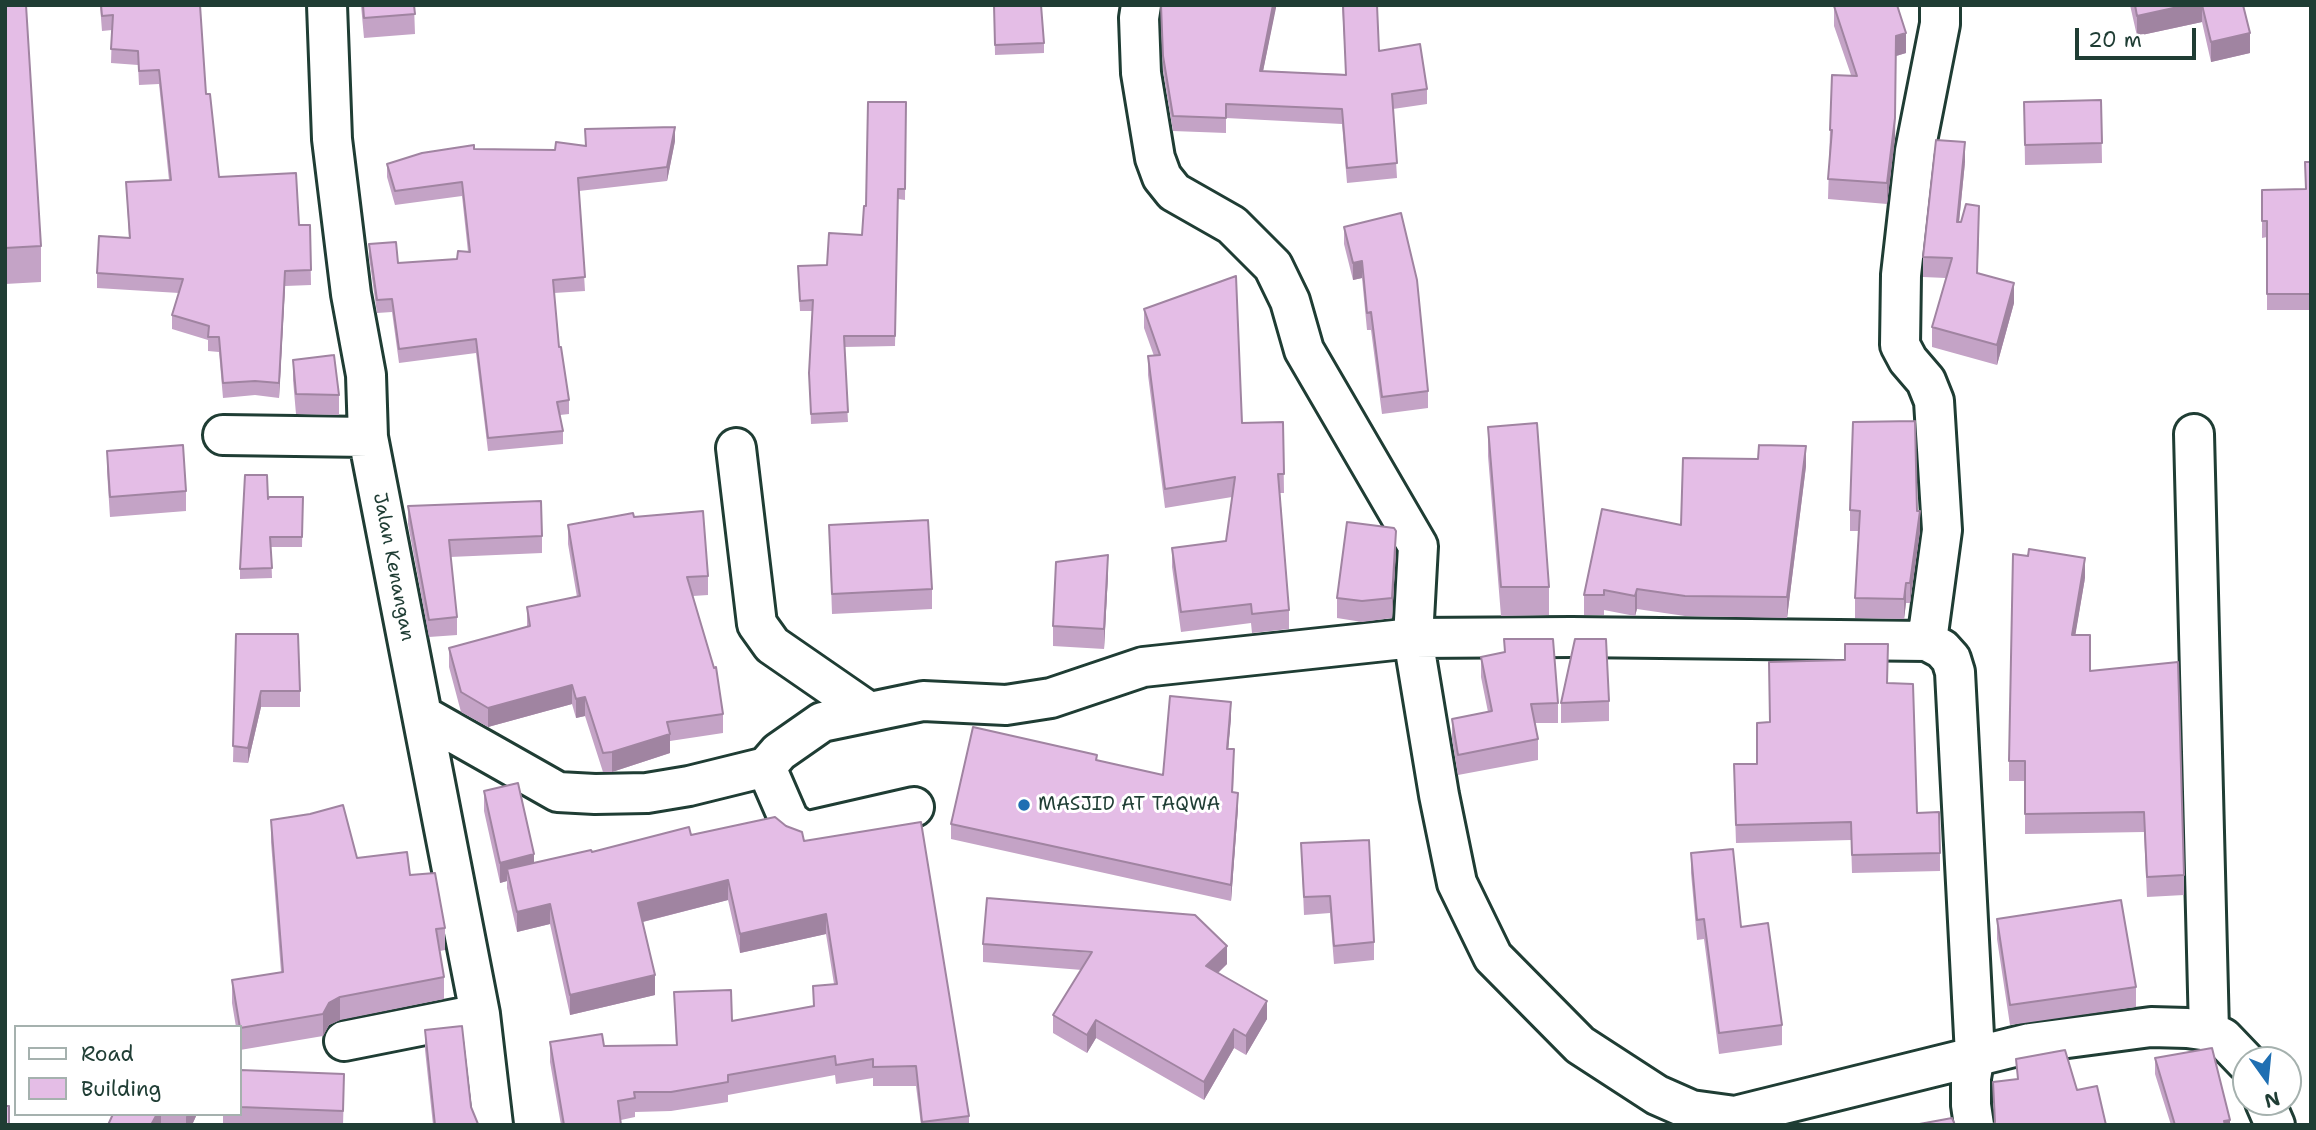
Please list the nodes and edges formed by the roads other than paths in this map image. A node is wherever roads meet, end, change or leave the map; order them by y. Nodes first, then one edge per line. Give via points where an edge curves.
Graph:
1 (327, 5) edge
2 (1141, 5) edge
3 (1940, 5) edge
4 (2194, 434) dead end
5 (223, 435) dead end
6 (368, 438) junction
7 (736, 449) dead end
8 (1413, 638) junction
9 (1927, 641) junction
10 (869, 712) junction
11 (422, 715) junction
12 (766, 767) junction
13 (914, 807) dead end
14 (480, 1014) junction
15 (2209, 1031) junction
16 (344, 1041) dead end
17 (2232, 1047) edge
18 (1975, 1055) junction
19 (493, 1125) edge
20 (1975, 1125) edge

1 - 6 street, Jalan Kenangan via 332,139 366,375
2 - 8 street via 1141,73 1162,177 1174,192 1232,225 1273,266 1290,301 1304,350 1418,546
3 - 9 street via 1915,151 1901,275 1900,345 1926,381 1934,401 1942,530
4 - 15 street
5 - 6 street
6 - 11 street, Jalan Kenangan
7 - 10 street via 757,624 772,645
8 - 9 street
8 - 10 street via 1143,667 1051,698 1006,705 923,701
8 - 18 street via 1457,883 1493,957 1580,1045 1657,1095 1691,1110 1735,1116
9 - 18 street via 1942,649 1955,672
10 - 12 street via 822,722 779,752
11 - 12 street via 558,792 647,793
11 - 14 street, Jalan Kenangan
12 - 13 street via 789,820 810,831
14 - 16 street
14 - 19 street, Jalan Kenangan
15 - 17 street
15 - 18 street via 2151,1027 2030,1042
18 - 20 street via 1971,1105

